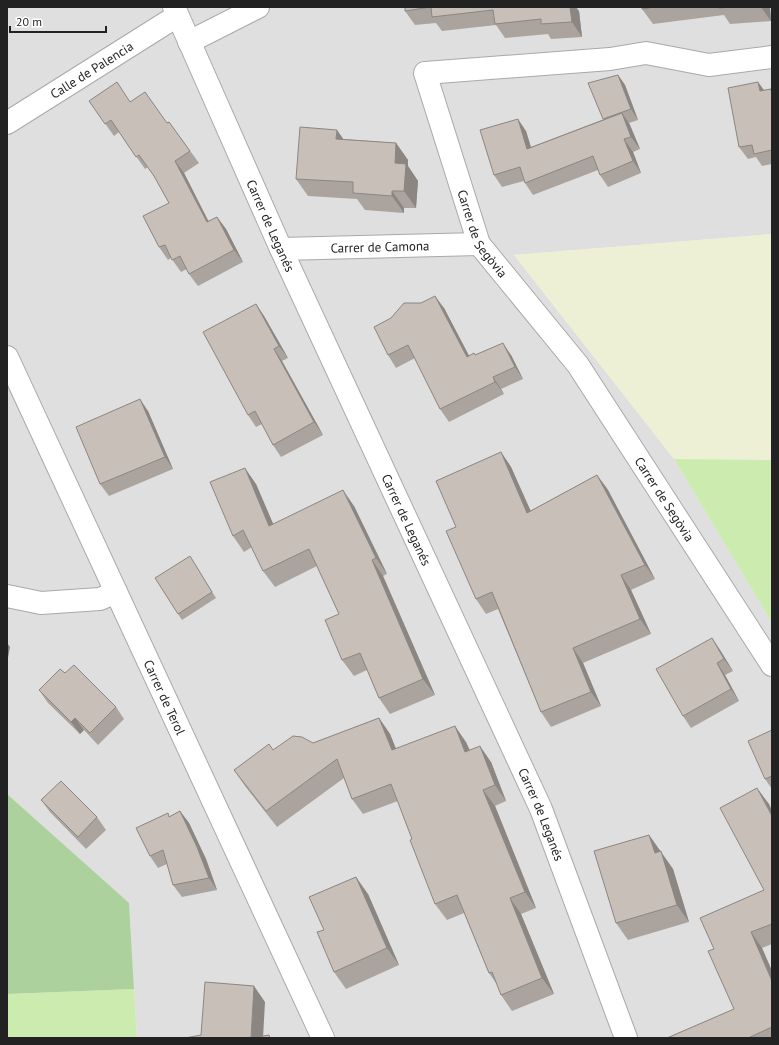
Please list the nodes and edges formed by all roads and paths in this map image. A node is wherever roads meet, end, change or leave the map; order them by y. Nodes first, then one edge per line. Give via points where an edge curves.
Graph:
1 (258, 7) edge
2 (175, 12) edge
3 (189, 42) junction
4 (772, 57) edge
5 (7, 123) edge
6 (479, 244) junction
7 (281, 248) junction
8 (7, 357) edge
9 (116, 592) junction
10 (7, 596) edge
11 (772, 665) edge
12 (323, 1038) edge
13 (626, 1038) edge

1 - 3 street
2 - 3 street, Carrer de Leganés
2 - 5 street, Calle de Palencia
3 - 7 street, Carrer de Leganés
4 - 6 street, Carrer de Segòvia via 709,65 646,53 610,59 425,73
6 - 7 street, Carrer de Camona
6 - 11 street, Carrer de Segòvia via 578,365
7 - 13 street, Carrer de Leganés via 541,809
8 - 9 street, Carrer de Terol
9 - 10 street via 100,599 41,603
9 - 12 street, Carrer de Terol

